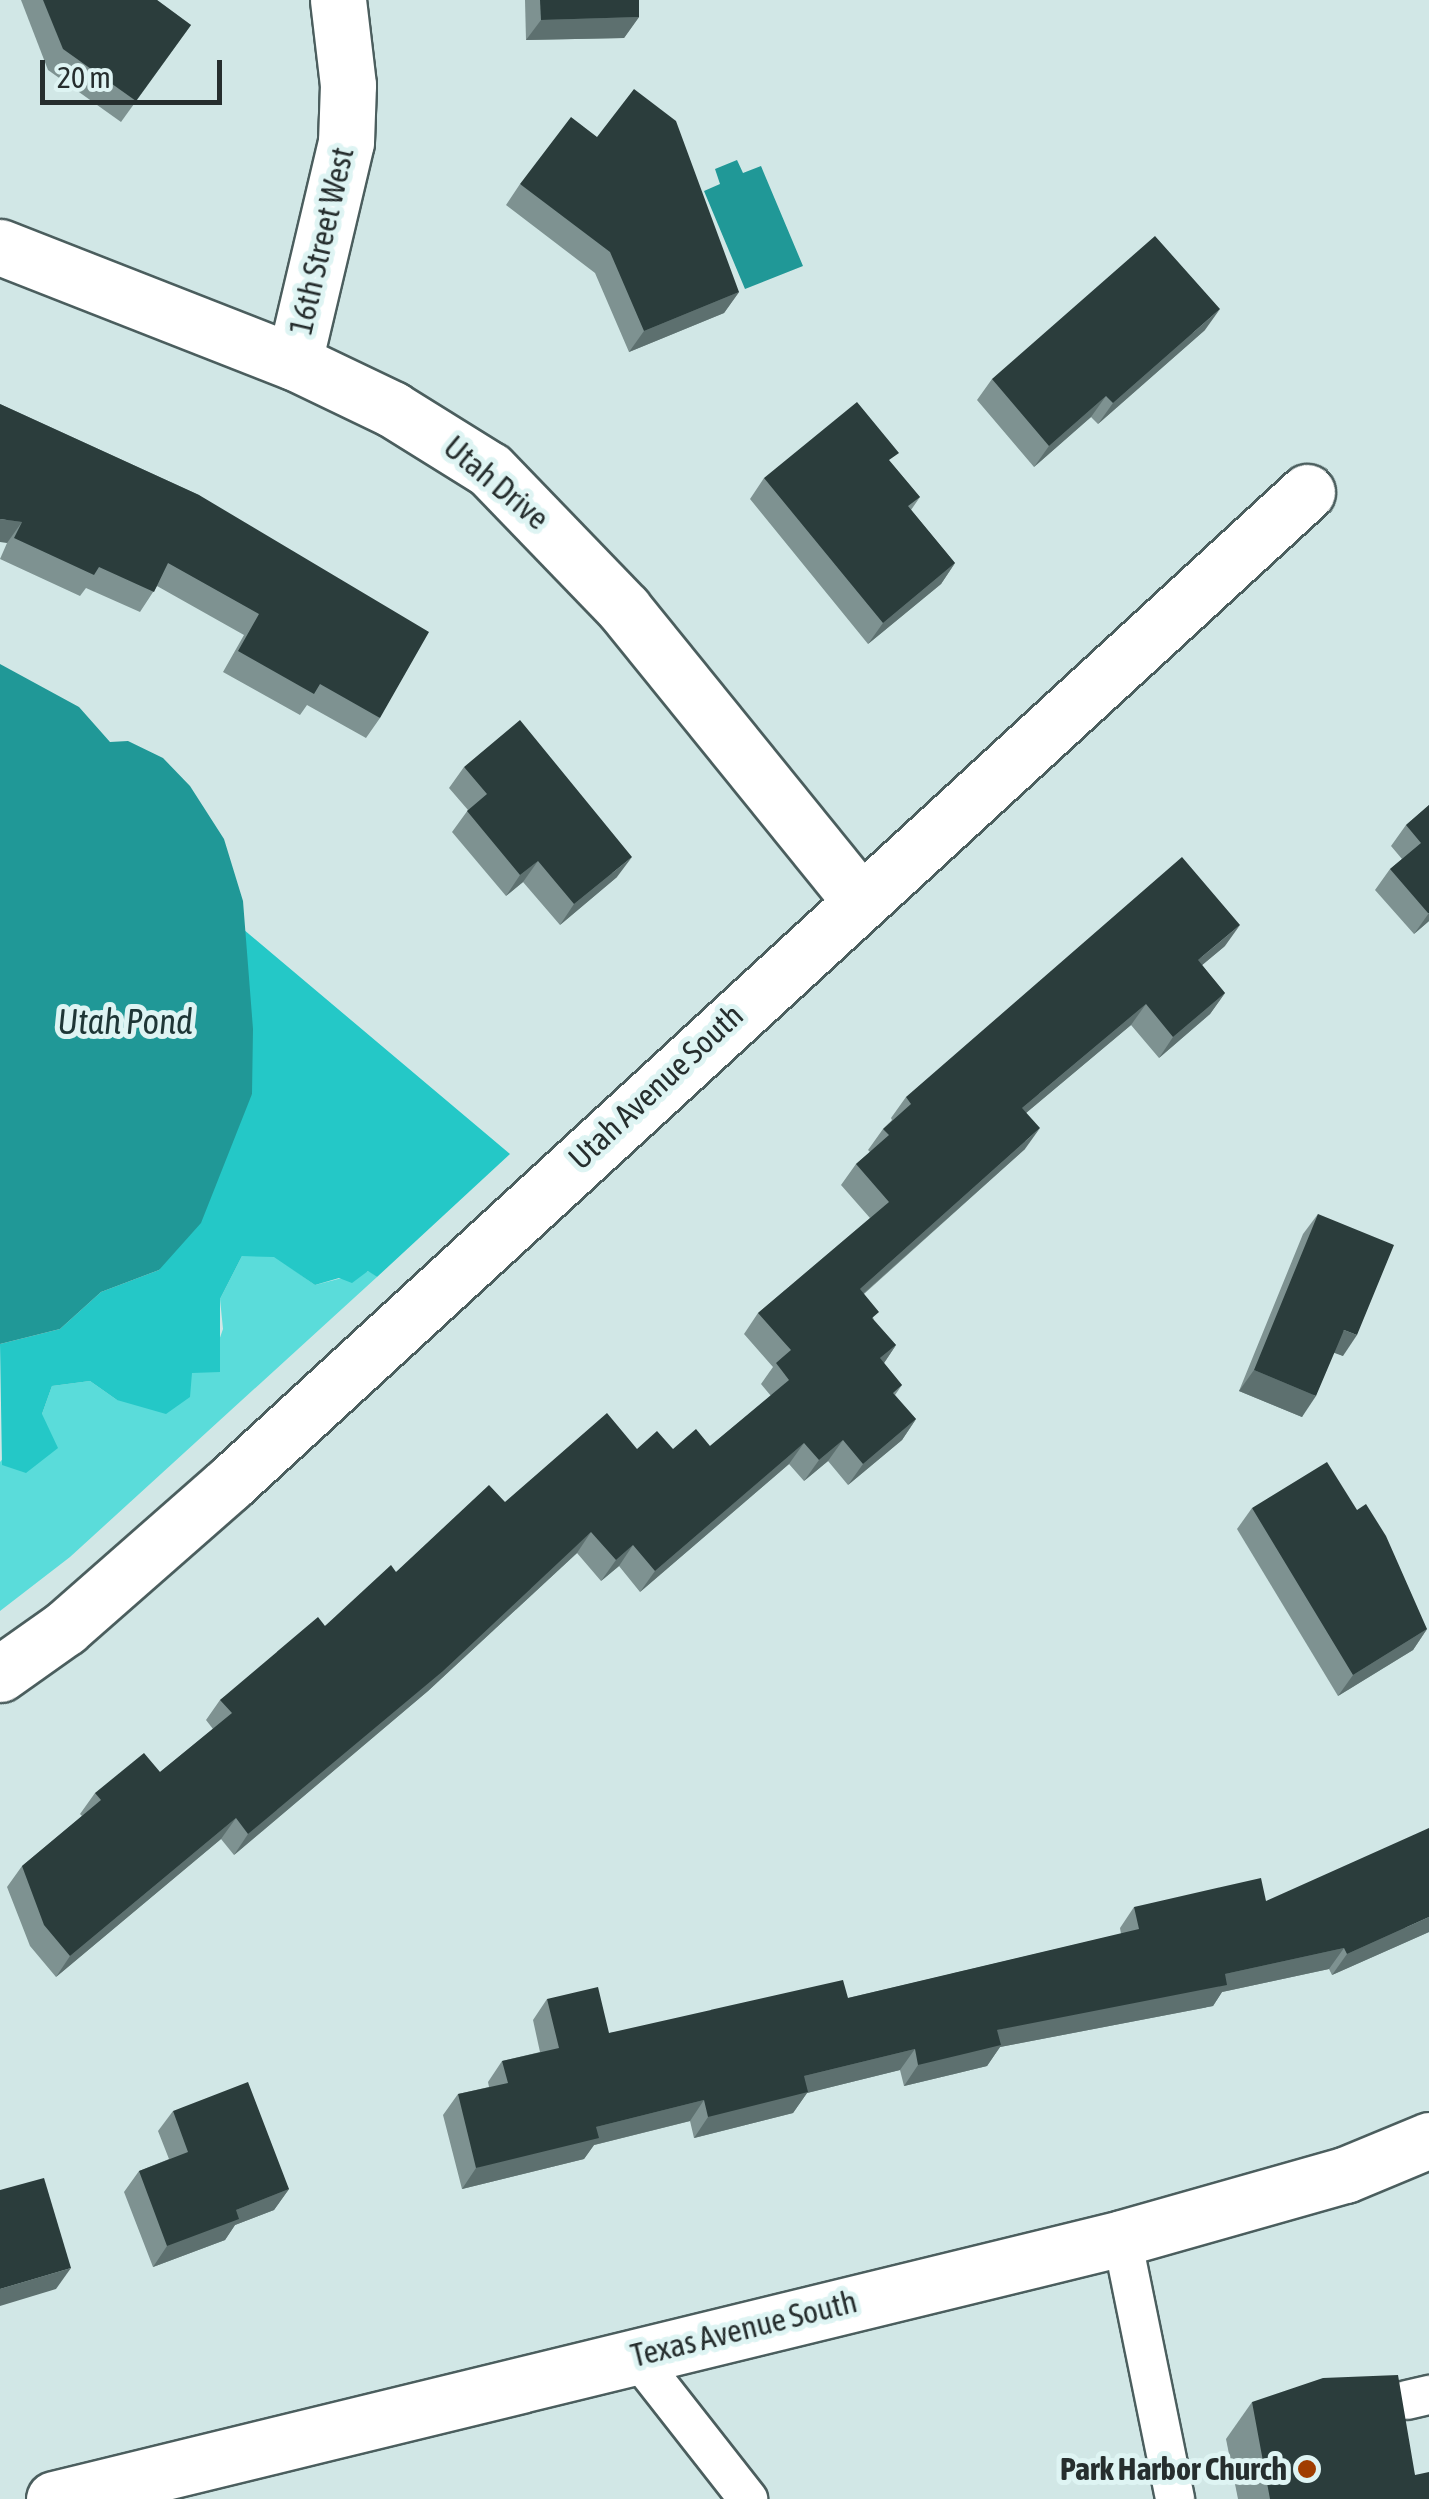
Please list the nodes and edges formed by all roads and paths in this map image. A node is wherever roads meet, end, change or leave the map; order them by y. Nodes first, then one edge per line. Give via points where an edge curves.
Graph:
1 (338, 0) edge
2 (0, 247) edge
3 (294, 362) junction
4 (1307, 492) dead end
5 (858, 898) junction
6 (0, 1674) edge
7 (1429, 2140) edge
8 (1122, 2238) junction
9 (636, 2356) junction
10 (54, 2499) edge
11 (748, 2499) edge
12 (1175, 2499) edge

1 - 3 street, 16th Street West via 348,86 346,142
2 - 3 street, Utah Drive
3 - 5 street, Utah Drive via 447,439 538,515 624,609
4 - 5 street, Utah Avenue South
5 - 6 street, Utah Avenue South via 229,1484 65,1628
7 - 8 street, Texas Avenue South via 1345,2175
8 - 9 street, Texas Avenue South
8 - 12 lane
9 - 10 street, Texas Avenue South
9 - 11 lane

